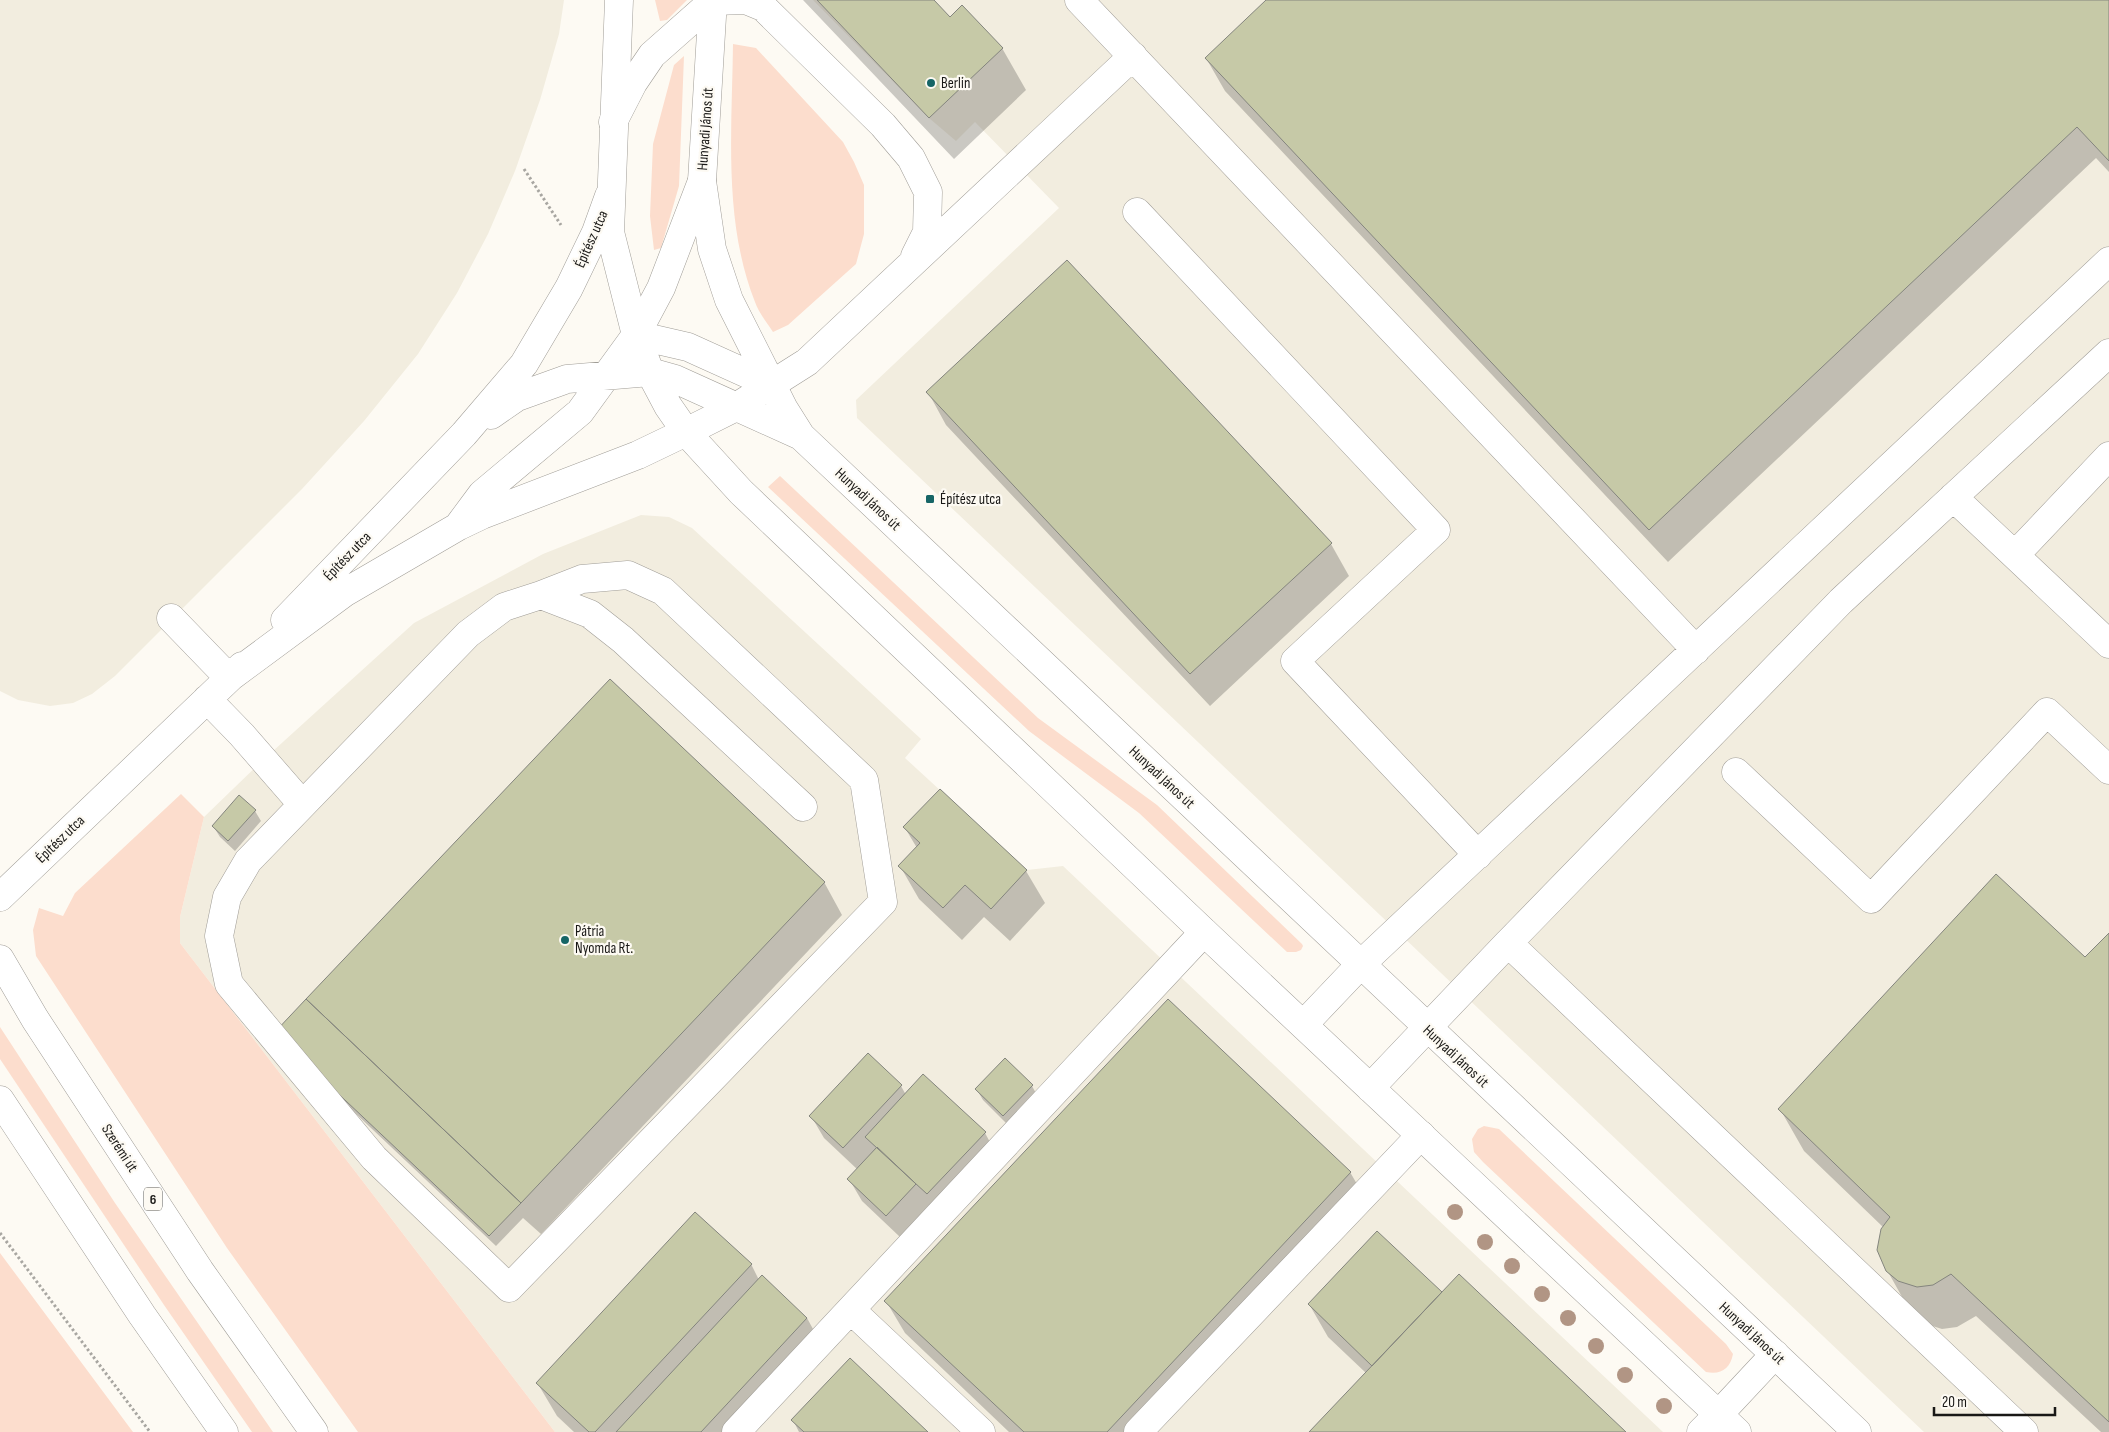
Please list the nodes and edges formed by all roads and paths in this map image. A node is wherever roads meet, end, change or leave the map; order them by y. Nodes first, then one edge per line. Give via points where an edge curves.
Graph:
1 (620, 0) edge
2 (713, 0) edge
3 (1079, 0) edge
4 (1133, 56) junction
5 (613, 122) junction
6 (524, 169) dead end
7 (702, 181) junction
8 (611, 190) junction
9 (1137, 212) dead end
10 (564, 230) dead end
11 (2109, 261) edge
12 (911, 264) junction
13 (636, 335) junction
14 (2109, 353) edge
15 (650, 372) junction
16 (604, 377) junction
17 (772, 385) junction
18 (736, 407) junction
19 (686, 432) junction
20 (464, 434) junction
21 (801, 436) junction
22 (2109, 456) edge
23 (1953, 497) junction
24 (459, 526) junction
25 (2015, 555) junction
26 (541, 595) junction
27 (171, 618) dead end
28 (2109, 644) edge
29 (1696, 650) junction
30 (229, 678) junction
31 (207, 699) junction
32 (2109, 770) edge
33 (1736, 772) dead end
34 (302, 804) junction
35 (803, 807) dead end
36 (1478, 855) junction
37 (0, 897) edge
38 (1204, 932) junction
39 (1508, 943) junction
40 (0, 959) edge
41 (1361, 964) junction
42 (1304, 1024) junction
43 (1427, 1028) junction
44 (1370, 1088) junction
45 (0, 1100) edge
46 (1421, 1135) junction
47 (0, 1233) edge
48 (852, 1310) junction
49 (1775, 1354) junction
50 (1719, 1426) edge
51 (150, 1432) edge
52 (224, 1432) edge
53 (314, 1432) edge
54 (736, 1432) edge
55 (981, 1432) edge
56 (1138, 1432) edge
57 (1857, 1432) edge
58 (2024, 1432) edge

1 - 5 main road
2 - 5 main road via 652,55
2 - 7 main road, Hunyadi János út
2 - 12 main road via 746,0 763,7 883,125 911,158 928,192 927,232
3 - 4 main road
4 - 12 main road, Építész utca
4 - 29 main road
5 - 8 main road
6 - 10 path
7 - 13 main road, Építész utca via 661,288
7 - 17 main road, Hunyadi János út via 712,249 729,300
8 - 13 main road via 610,232
8 - 20 main road, Építész utca via 596,232 569,288 524,364
9 - 36 main road via 1436,530 1295,661
11 - 29 main road
12 - 17 main road, Építész utca via 808,362
13 - 15 main road
13 - 16 main road, Építész utca
13 - 17 main road via 688,347
14 - 23 main road
15 - 16 main road, Építész utca
15 - 18 main road
15 - 19 main road
16 - 20 main road, Építész utca via 567,379 517,397
16 - 24 main road, Építész utca via 580,412 482,494
17 - 18 main road, Építész utca
17 - 21 main road, Hunyadi János út
18 - 19 main road, Építész utca
18 - 21 main road
19 - 24 main road, Építész utca via 638,455
19 - 38 main road via 741,492
20 - 30 main road, Építész utca
21 - 41 main road, Hunyadi János út
22 - 25 main road
23 - 25 main road
23 - 39 main road via 1841,601
24 - 30 main road, Építész utca via 344,593
25 - 28 main road
26 - 34 main road via 504,607 468,634
26 - 34 main road via 582,579 628,575 663,591 864,780 883,902 509,1288 374,1158 230,984 219,936 227,898 248,861
26 - 35 main road via 590,614 623,640
27 - 30 main road
29 - 36 main road
30 - 31 main road, Építész utca
31 - 34 main road
31 - 37 main road, Építész utca
32 - 33 main road via 2048,712 1871,899
36 - 41 main road
38 - 42 main road
38 - 48 main road
39 - 43 main road
39 - 58 main road
40 - 53 main road, Szerémi út / 6 via 34,1019 200,1271
41 - 42 main road
41 - 43 main road, Hunyadi János út
42 - 44 main road
43 - 44 main road
43 - 49 main road, Hunyadi János út
44 - 46 main road
45 - 52 main road via 142,1315
46 - 50 main road
46 - 56 main road
47 - 51 path
48 - 54 main road
48 - 55 main road
49 - 50 main road
49 - 57 main road, Hunyadi János út

